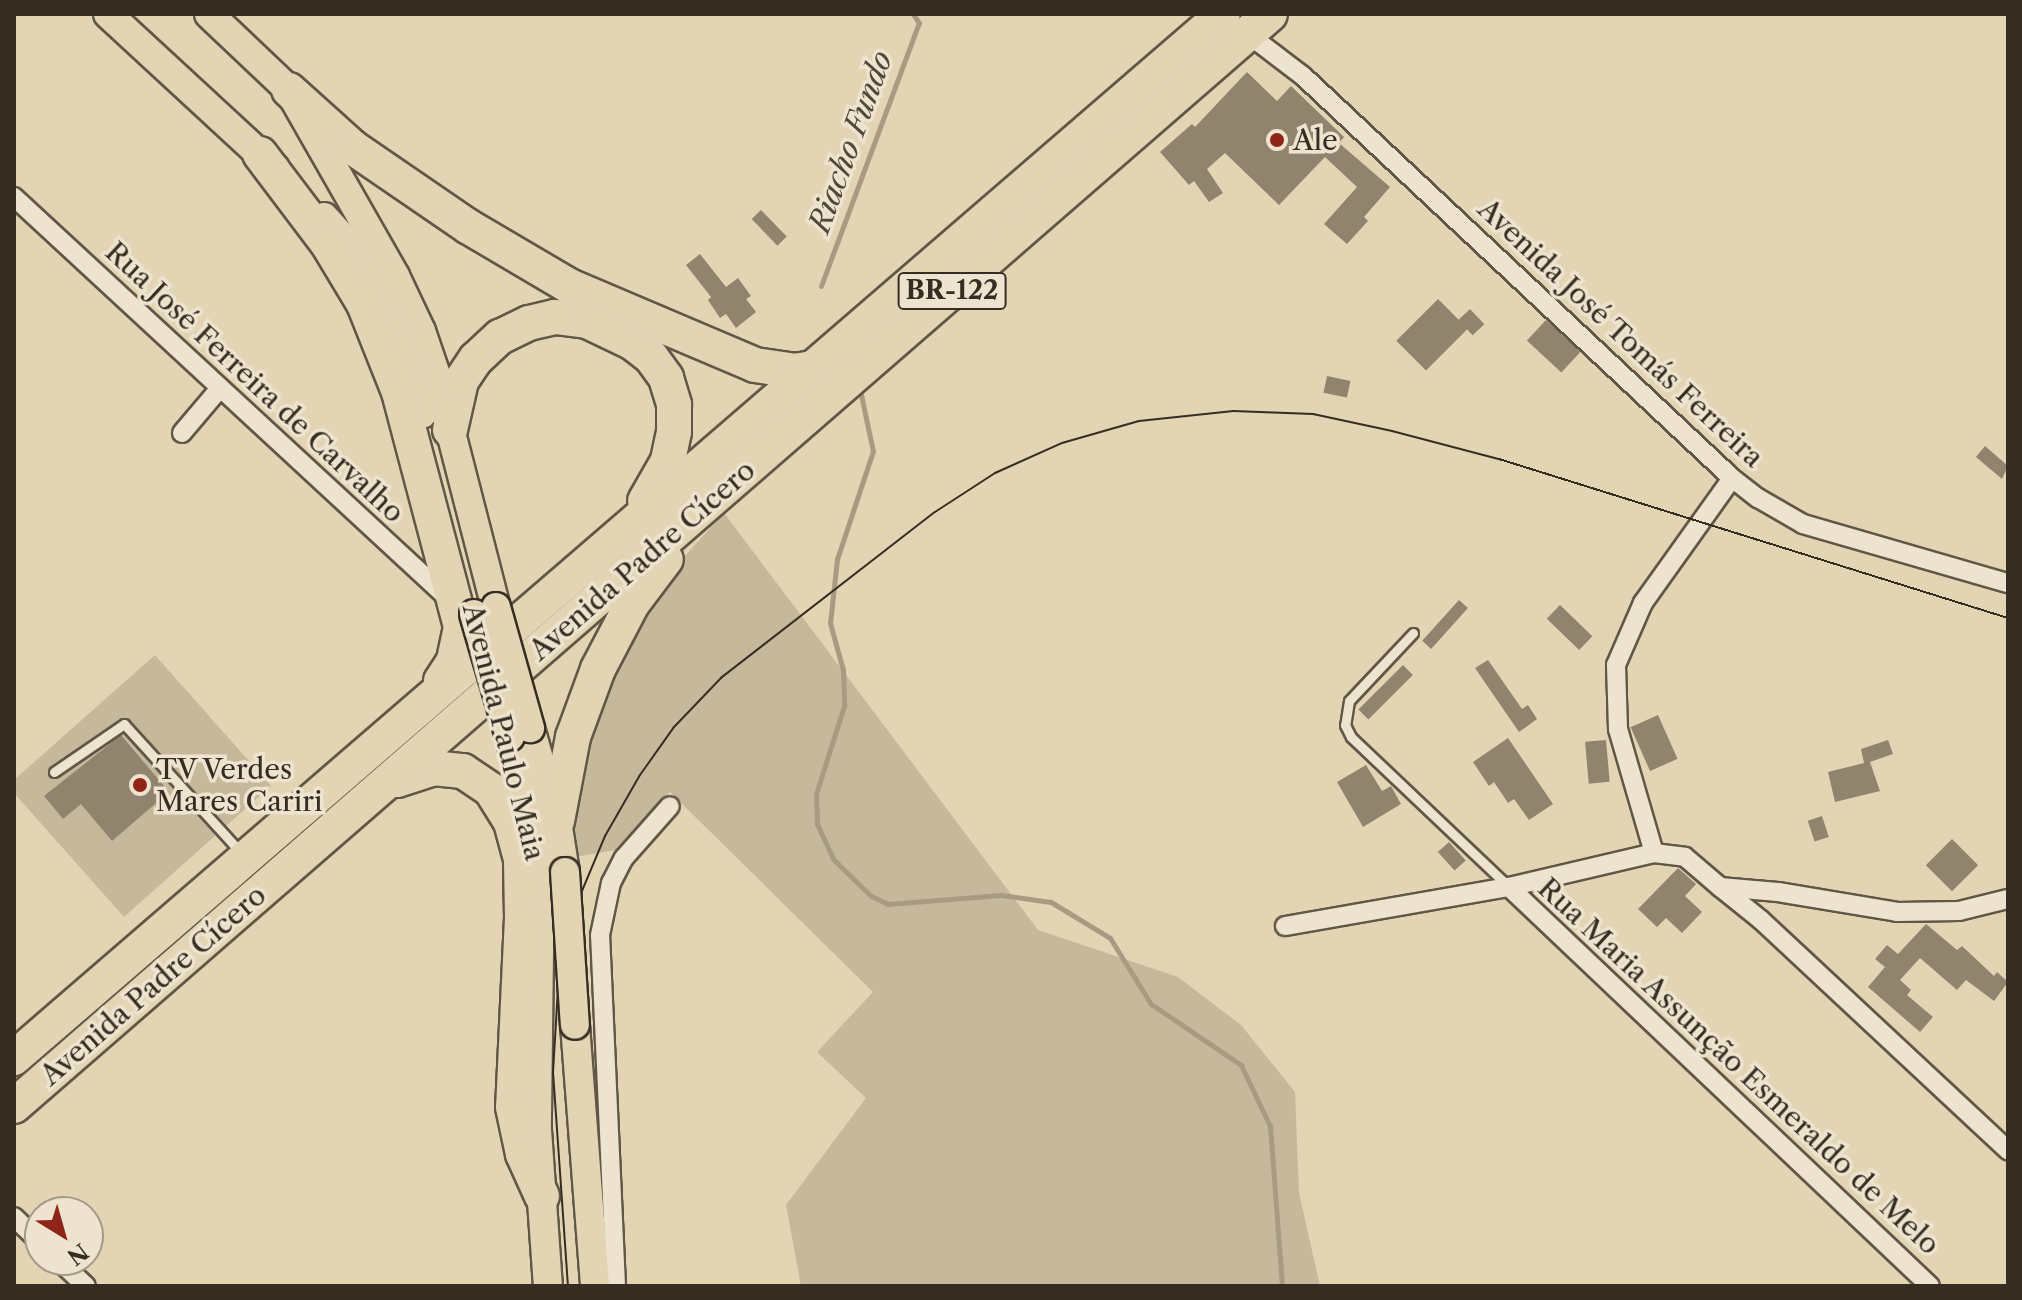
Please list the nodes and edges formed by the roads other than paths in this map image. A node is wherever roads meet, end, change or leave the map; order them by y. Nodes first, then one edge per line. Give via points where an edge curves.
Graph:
1 (108, 14) edge
2 (209, 14) edge
3 (1247, 21) edge
4 (289, 90) junction
5 (260, 154) junction
6 (14, 197) edge
7 (817, 367) junction
8 (220, 388) junction
9 (450, 430) junction
10 (182, 433) dead end
11 (1732, 478) junction
12 (726, 488) junction
13 (611, 541) junction
14 (2008, 583) edge
15 (476, 609) junction
16 (1413, 633) dead end
17 (426, 702) junction
18 (520, 732) junction
19 (54, 772) dead end
20 (382, 787) junction
21 (670, 806) dead end
22 (557, 821) junction
23 (1654, 853) junction
24 (245, 857) junction
25 (1509, 887) junction
26 (1720, 887) junction
27 (2008, 899) edge
28 (1285, 926) dead end
29 (14, 1058) edge
30 (14, 1106) edge
31 (2008, 1150) edge
32 (542, 1196) junction
33 (548, 1286) edge
34 (595, 1286) edge
35 (616, 1286) edge
36 (1930, 1286) edge

1 - 5 main road, Avenida Paulo Maia
2 - 4 main road
3 - 7 highway, Avenida Padre Cícero / BR-122
3 - 11 street, Avenida José Tomás Ferreira
3 - 12 highway, Avenida Padre Cícero / BR-122
4 - 7 highway via 352,147 469,227 569,286 755,365 795,371
4 - 9 main road via 395,276 421,331
5 - 15 highway via 328,244 364,304
5 - 15 main road, Avenida Paulo Maia via 350,246 386,311 414,383
6 - 8 street, Rua José Ferreira de Carvalho
7 - 13 highway, Avenida Padre Cícero / BR-122
8 - 10 street
8 - 15 street, Rua José Ferreira de Carvalho
9 - 13 highway via 461,381 476,359 500,337 529,323 555,317 587,321 633,343 666,378 674,432 668,461 647,499
9 - 15 main road
11 - 14 street, Avenida José Tomás Ferreira via 1803,524
11 - 23 street via 1643,603 1616,665 1618,729
12 - 20 highway, Avenida Padre Cícero / BR-122
12 - 22 highway via 715,510 645,583 620,623 573,737
13 - 17 highway, Avenida Padre Cícero / BR-122
15 - 17 highway via 461,627 454,661
15 - 18 main road, bridge
16 - 25 lane via 1349,701 1345,725 1351,737
17 - 24 highway, Avenida Padre Cícero / BR-122
18 - 22 main road
18 - 32 main road, Avenida Paulo Maia via 540,870 537,1130
19 - 24 lane via 124,724
20 - 30 highway, Avenida Padre Cícero / BR-122
20 - 32 highway via 433,768 463,771 491,790 511,822 521,860 522,918 513,1107 523,1154
21 - 35 street via 624,858 611,883 600,935
22 - 34 main road, bridge
23 - 25 street
23 - 26 street via 1685,857
24 - 29 highway, Avenida Padre Cícero / BR-122
25 - 28 street
25 - 36 street, Rua Maria Assunção Esmeraldo de Melo
26 - 27 street via 1897,912 1959,911
26 - 31 street
32 - 33 main road, Avenida Paulo Maia

